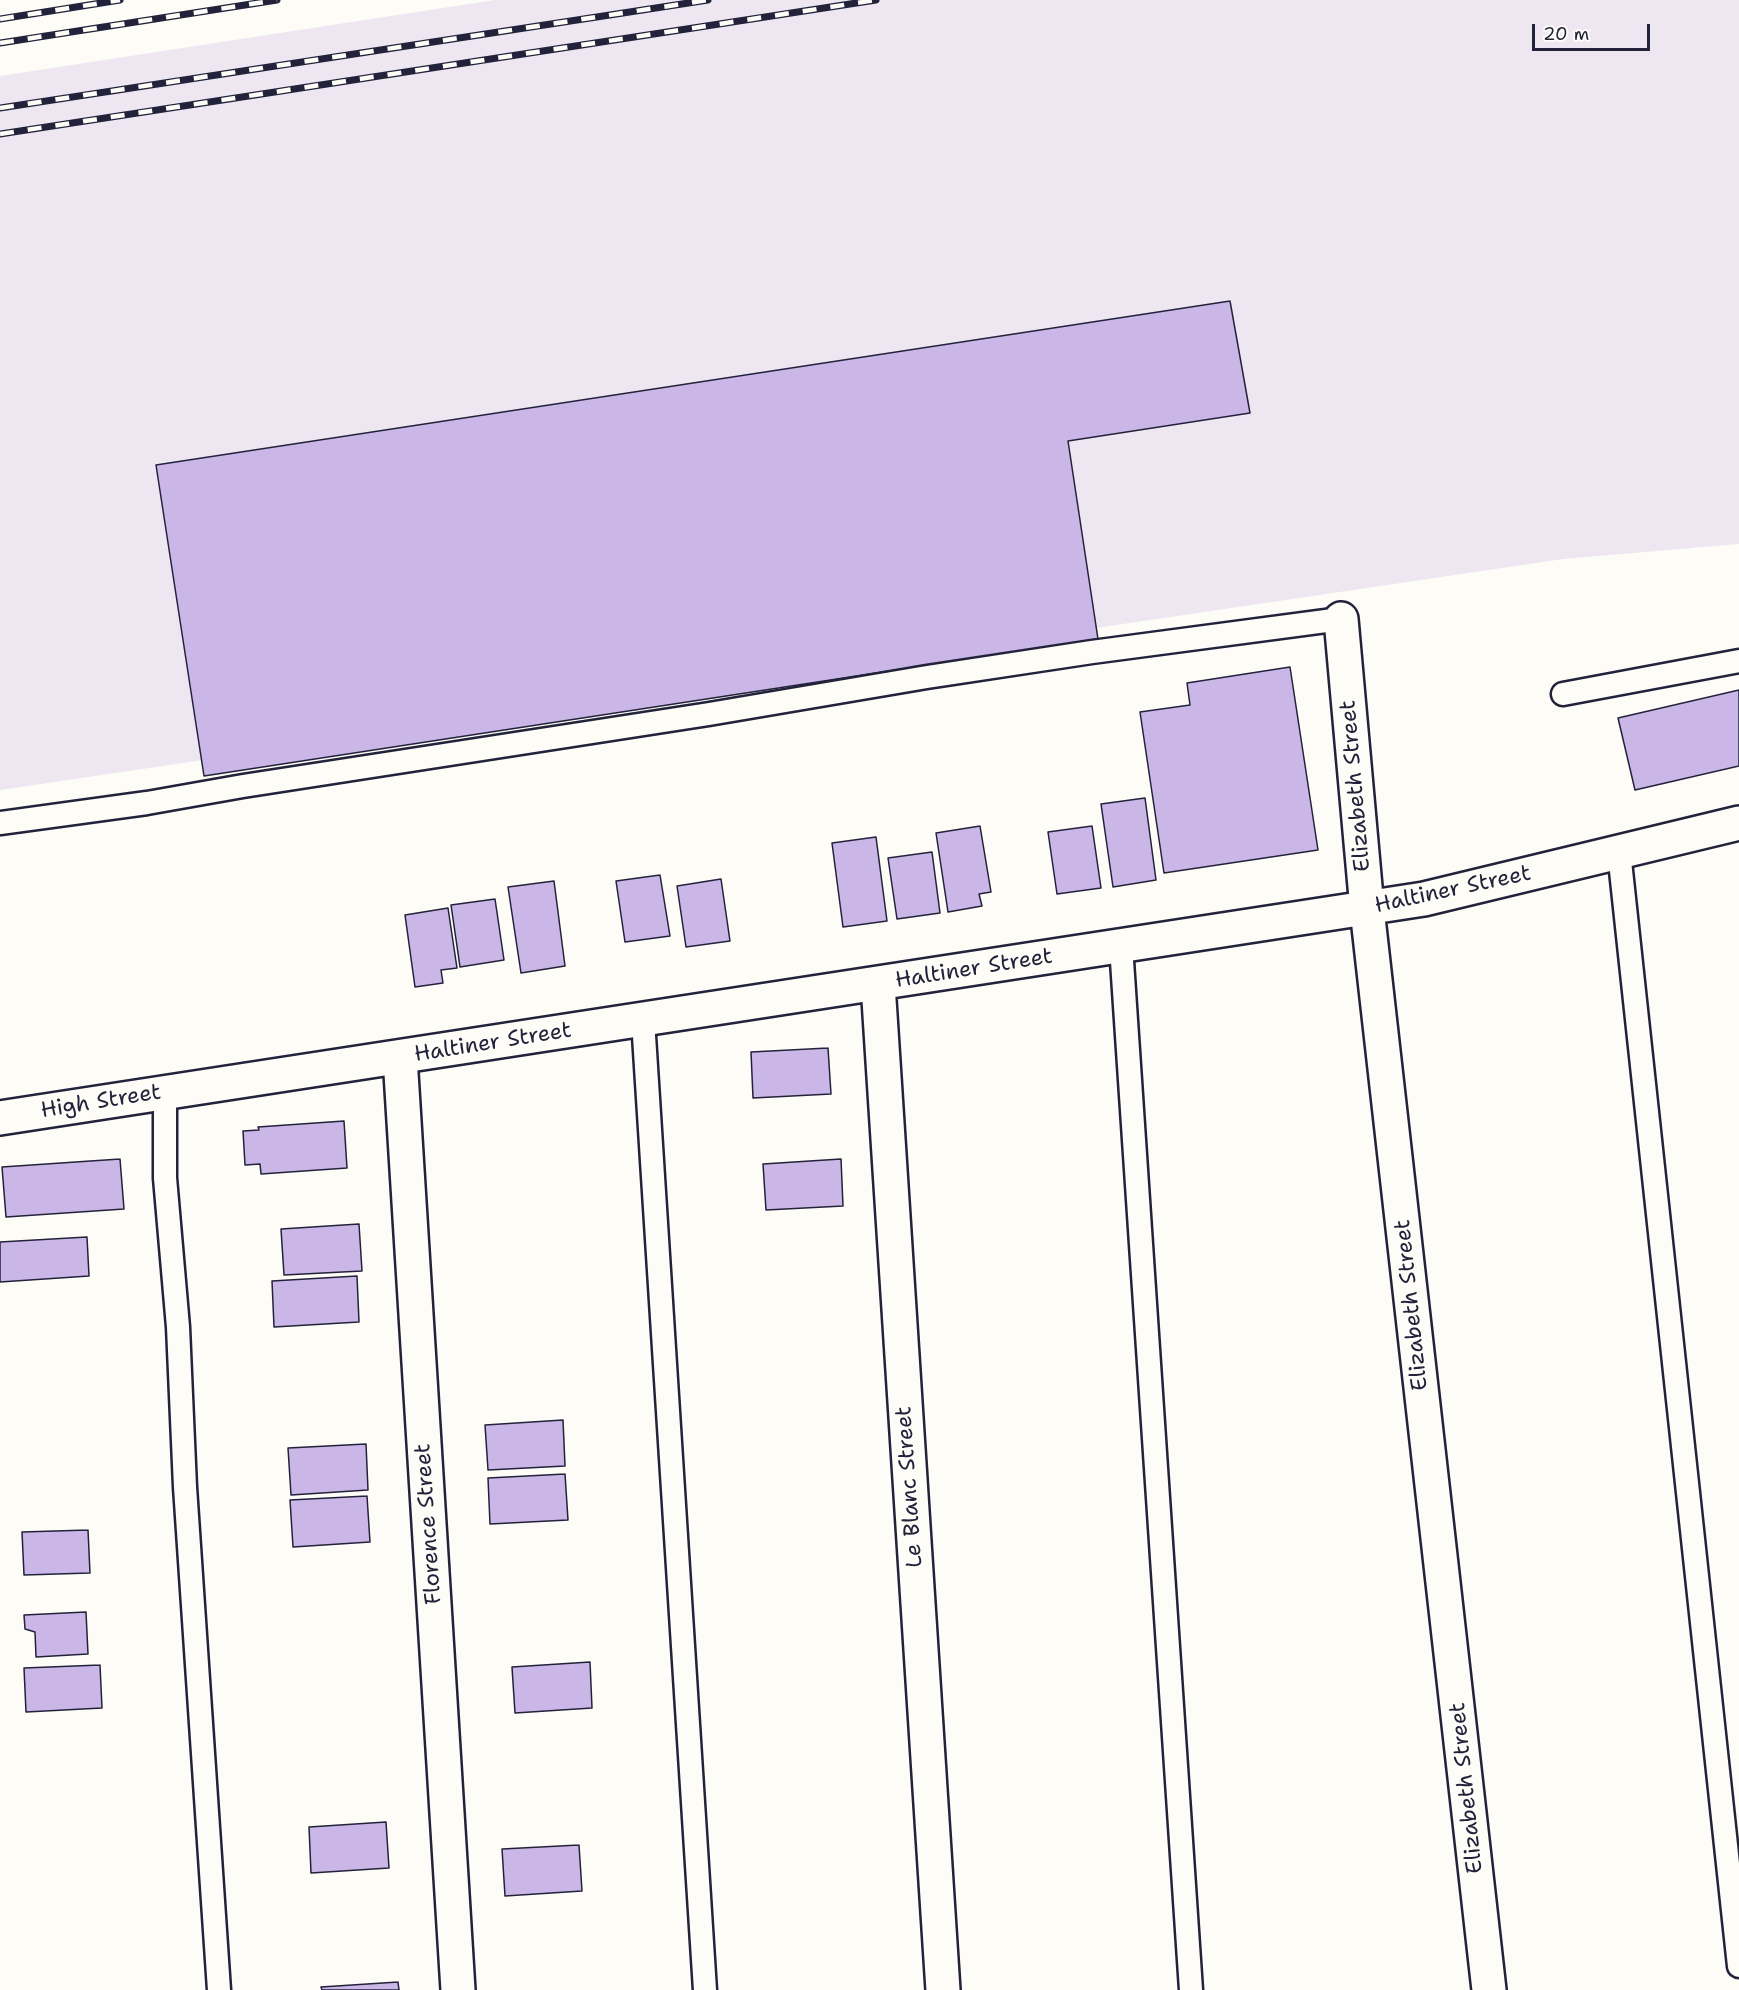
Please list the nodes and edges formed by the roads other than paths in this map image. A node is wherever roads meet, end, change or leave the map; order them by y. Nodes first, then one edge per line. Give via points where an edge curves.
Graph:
1 (1341, 619) joint
2 (1739, 661) edge
3 (1563, 694) dead end
4 (0, 823) edge
5 (1739, 823) edge
6 (1619, 852) junction
7 (1367, 909) junction
8 (1121, 946) junction
9 (878, 984) junction
10 (643, 1020) junction
11 (400, 1057) junction
12 (203, 1087) joint
13 (165, 1093) junction
14 (0, 1118) edge
15 (1739, 1966) edge
16 (219, 1990) edge
17 (459, 1990) edge
18 (705, 1990) edge
19 (943, 1990) edge
20 (1191, 1990) edge
21 (1489, 1990) edge

1 - 4 lane via 1092,652
1 - 7 street, Elizabeth Street
2 - 3 lane
5 - 6 street, Haltiner Street
6 - 7 street, Haltiner Street via 1424,900
6 - 15 lane
7 - 8 street, Haltiner Street
7 - 21 street, Elizabeth Street
8 - 9 street, Haltiner Street
8 - 20 lane
9 - 10 street, Haltiner Street
9 - 19 street, Le Blanc Street
10 - 11 street, Haltiner Street
10 - 18 lane
11 - 12 street, Haltiner Street
11 - 17 street, Florence Street
12 - 13 street, High Street
13 - 14 street, High Street
13 - 16 lane via 165,1178 178,1327

